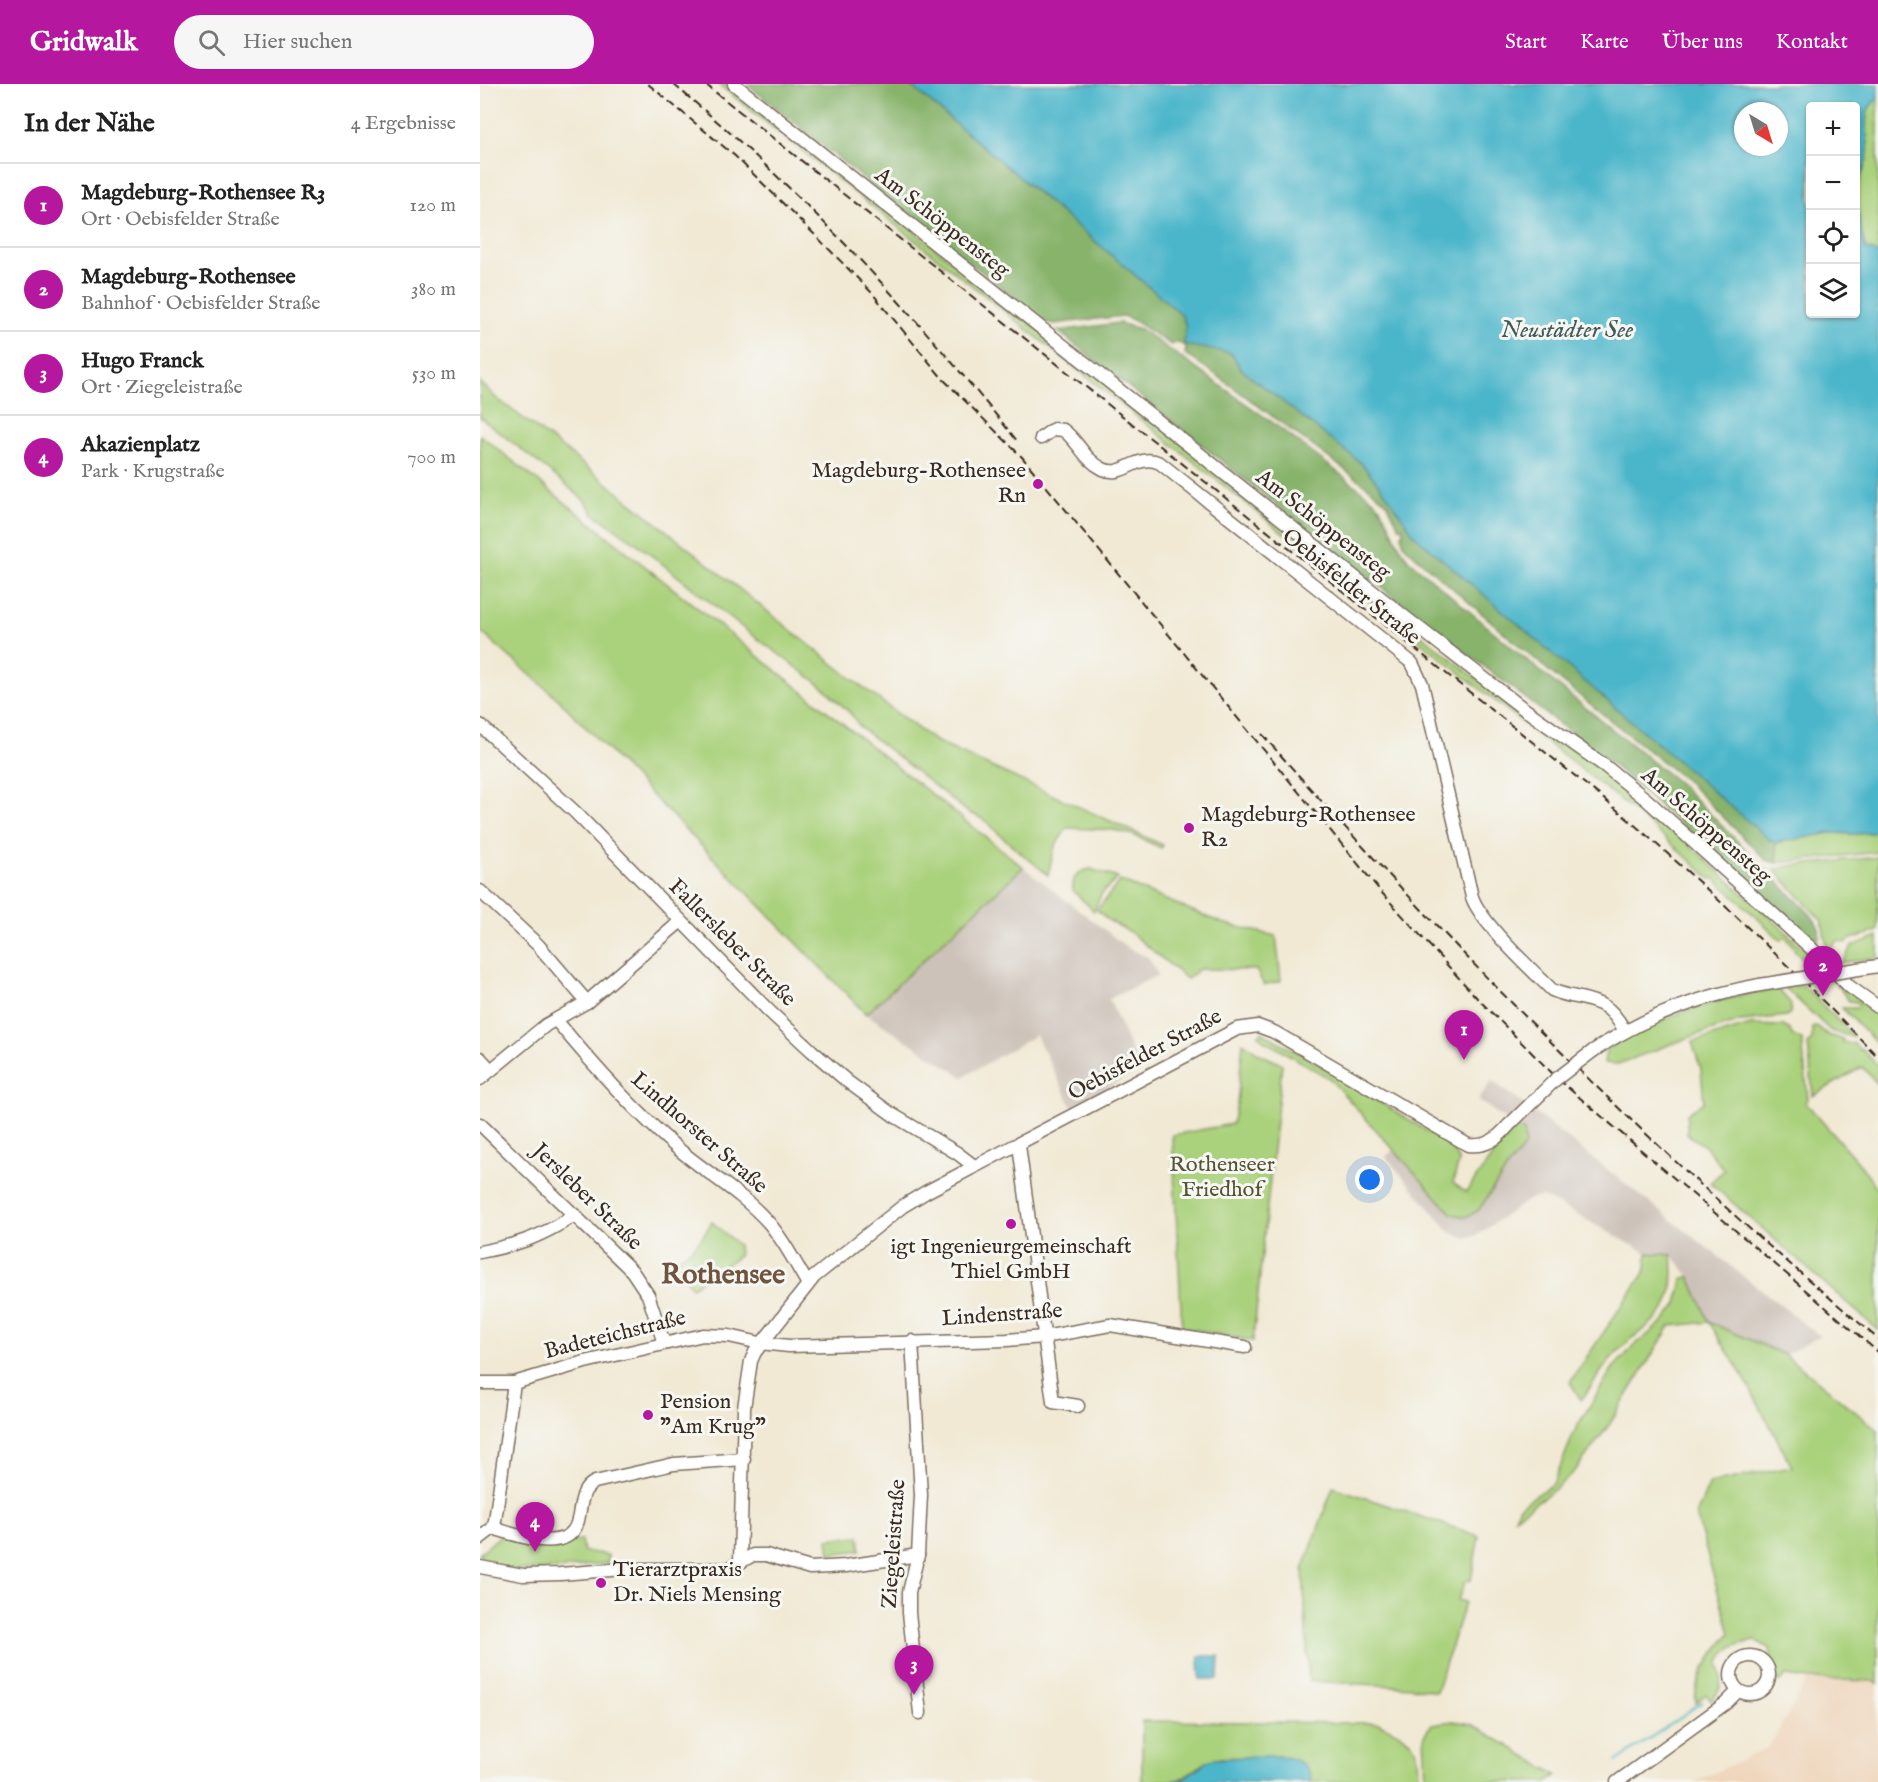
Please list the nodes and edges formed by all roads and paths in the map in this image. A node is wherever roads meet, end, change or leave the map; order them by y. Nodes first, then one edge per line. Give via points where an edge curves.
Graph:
1 (734, 84) edge
2 (1041, 438) dead end
3 (480, 725) edge
4 (480, 891) edge
5 (681, 921) junction
6 (1878, 966) edge
7 (587, 1002) junction
8 (1878, 1007) edge
9 (556, 1020) junction
10 (1626, 1031) junction
11 (480, 1058) edge
12 (491, 1070) junction
13 (480, 1079) edge
14 (480, 1124) edge
15 (1019, 1145) junction
16 (974, 1166) junction
17 (576, 1215) junction
18 (480, 1252) edge
19 (808, 1284) junction
20 (1044, 1337) junction
21 (912, 1341) junction
22 (664, 1343) junction
23 (760, 1343) junction
24 (1245, 1347) dead end
25 (480, 1383) edge
26 (514, 1383) junction
27 (1078, 1406) dead end
28 (744, 1460) junction
29 (493, 1528) junction
30 (480, 1538) edge
31 (918, 1555) junction
32 (740, 1563) junction
33 (480, 1567) edge
34 (1738, 1691) dead end
35 (920, 1713) dead end
36 (1617, 1782) edge

1 - 8 street, Am Schöppensteg via 1420,628 1605,766 1755,897 1850,987
2 - 10 street, Oebisfelder Straße via 1054,429 1063,430 1085,456 1108,471 1121,470 1141,460 1160,463 1412,663 1422,684 1476,907 1552,990 1604,1005
3 - 5 street, Fallersleber Straße via 575,812
4 - 7 street via 531,938
5 - 7 street
5 - 16 street, Fallersleber Straße via 829,1066 893,1115
6 - 10 street, Oebisfelder Straße, bridge via 1726,992
7 - 9 street
9 - 12 street
9 - 19 street, Lindhorster Straße via 598,1071 640,1113 762,1216 781,1238
10 - 15 street, Oebisfelder Straße, bridge via 1555,1080 1491,1143 1483,1145 1468,1145 1297,1044 1267,1029 1252,1027 1237,1029
11 - 12 street
12 - 13 street
14 - 17 street, Jersleber Straße
15 - 16 street, Oebisfelder Straße
15 - 20 street
16 - 19 street, Oebisfelder Straße via 903,1206
17 - 18 street via 532,1240
17 - 22 street, Jersleber Straße via 639,1279
19 - 23 street, Oebisfelder Straße
20 - 21 street, Lindenstraße
20 - 24 street, Lindenstraße via 1110,1325
20 - 27 street via 1053,1402
21 - 23 street, Lindenstraße via 789,1346
21 - 31 street, Ziegeleistraße via 921,1495
22 - 23 street, Badeteichstraße via 710,1334
22 - 26 street, Badeteichstraße
23 - 28 street, Oebisfelder Straße via 751,1361 744,1408
25 - 26 street, Badeteichstraße
26 - 29 street
28 - 29 street via 674,1464 595,1482 583,1494 574,1529 560,1539 530,1539
28 - 32 street, Oebisfelder Straße
29 - 30 street
31 - 32 street via 810,1568 766,1555 753,1555
31 - 35 street, Ziegeleistraße via 909,1592 909,1612
32 - 33 street via 728,1569 624,1569 541,1575
34 - 36 street

